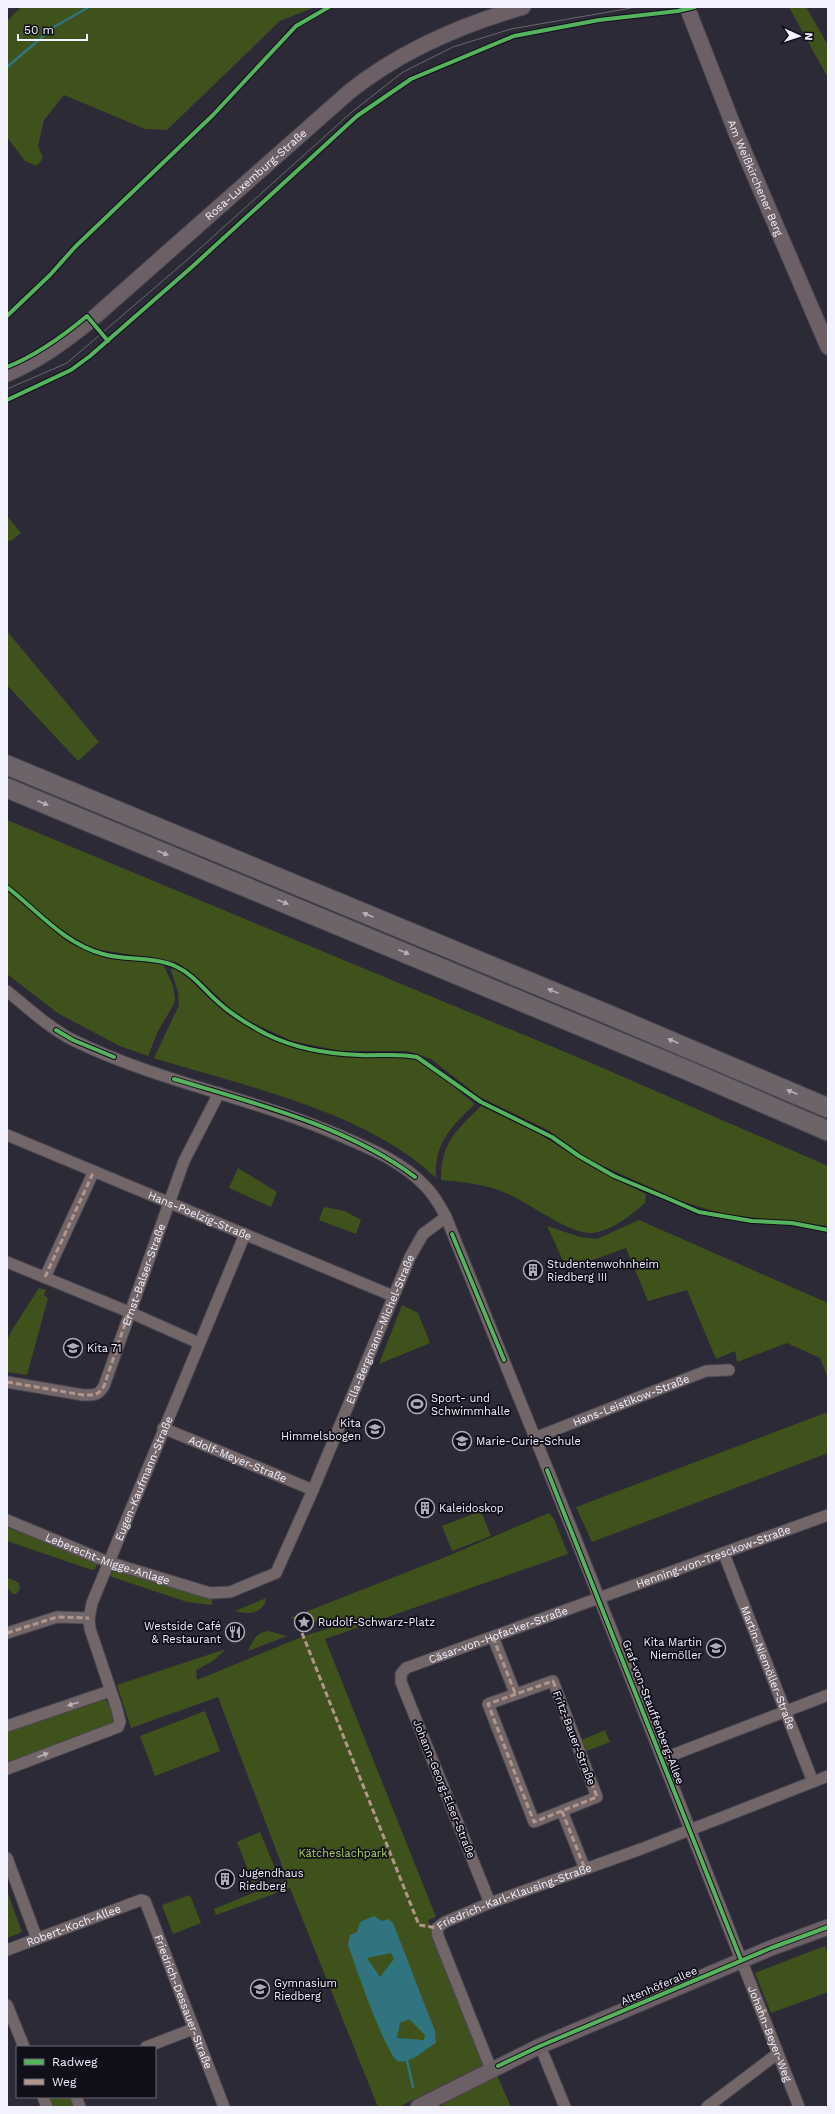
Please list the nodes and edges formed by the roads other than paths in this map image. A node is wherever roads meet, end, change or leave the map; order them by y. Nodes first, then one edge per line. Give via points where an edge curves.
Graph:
1 (523, 7) edge
2 (687, 7) edge
3 (828, 346) edge
4 (7, 374) edge
5 (7, 765) edge
6 (7, 788) edge
7 (7, 991) edge
8 (219, 1093) junction
9 (828, 1108) edge
10 (828, 1131) edge
11 (7, 1135) edge
12 (94, 1171) junction
13 (168, 1202) junction
14 (446, 1217) junction
15 (245, 1234) junction
16 (7, 1262) edge
17 (45, 1277) junction
18 (394, 1296) junction
19 (129, 1312) junction
20 (199, 1343) junction
21 (729, 1370) dead end
22 (7, 1382) edge
23 (163, 1428) junction
24 (534, 1438) junction
25 (313, 1490) junction
26 (828, 1515) edge
27 (7, 1520) edge
28 (724, 1554) junction
29 (108, 1562) junction
30 (210, 1593) joint
31 (599, 1599) junction
32 (88, 1618) junction
33 (7, 1632) edge
34 (493, 1637) junction
35 (401, 1674) joint
36 (110, 1691) junction
37 (515, 1693) junction
38 (828, 1695) edge
39 (785, 1711) junction
40 (7, 1726) edge
41 (662, 1759) junction
42 (7, 1769) edge
43 (828, 1776) edge
44 (813, 1782) junction
45 (562, 1811) junction
46 (689, 1830) junction
47 (7, 1858) edge
48 (585, 1869) junction
49 (141, 1900) joint
50 (490, 1903) junction
51 (828, 1927) edge
52 (37, 1939) junction
53 (7, 1950) edge
54 (741, 1960) junction
55 (7, 2005) edge
56 (193, 2030) junction
57 (24, 2046) edge
58 (149, 2046) edge
59 (540, 2046) junction
60 (777, 2054) junction
61 (491, 2069) junction
62 (224, 2107) edge
63 (418, 2107) edge
64 (565, 2107) edge
65 (707, 2107) edge
66 (799, 2107) edge

1 - 4 main road, Rosa-Luxemburg-Straße via 471,24 420,46 378,70 338,102 90,321 61,344
2 - 3 main road, Am Weißkirchener Berg via 737,135
9 -> 5 highway
6 -> 10 highway
7 - 8 street, Graf-von-Stauffenberg-Allee via 42,1020 73,1040 163,1076
8 - 13 street, Ernst-Balser-Straße via 184,1160
8 - 14 street, Graf-von-Stauffenberg-Allee via 310,1123 392,1159 426,1186
11 - 12 street, Hans-Poelzig-Straße
12 - 13 street, Hans-Poelzig-Straße
12 - 17 street
13 - 15 street, Hans-Poelzig-Straße
13 - 19 street, Ernst-Balser-Straße
14 - 18 street, Ella-Bergmann-Michel-Straße via 423,1234 410,1257
14 - 24 street, Graf-von-Stauffenberg-Allee
15 - 18 street, Hans-Poelzig-Straße
15 - 20 street, Eugen-Kaufmann-Straße
16 - 17 street
17 - 19 street
18 - 25 street, Ella-Bergmann-Michel-Straße
19 - 20 street
19 - 22 street, Ernst-Balser-Straße via 100,1393 83,1394
20 - 23 street, Eugen-Kaufmann-Straße
21 - 24 street, Hans-Leistikow-Straße via 706,1371
23 - 25 street, Adolf-Meyer-Straße
23 - 29 street, Eugen-Kaufmann-Straße
24 - 31 street, Graf-von-Stauffenberg-Allee
25 - 30 street, Ella-Bergmann-Michel-Straße via 276,1573 230,1592
26 - 28 street, Henning-von-Tresckow-Straße
27 - 29 street, Leberecht-Migge-Anlage
28 - 31 street, Henning-von-Tresckow-Straße
28 - 39 street, Martin-Niemöller-Straße
29 - 30 street, Leberecht-Migge-Anlage
29 - 32 street, Eugen-Kaufmann-Straße
31 - 34 street, Cäsar-von-Hofacker-Straße
31 - 41 street, Graf-von-Stauffenberg-Allee
32 - 33 street via 57,1617
32 - 36 street
34 - 35 street, Cäsar-von-Hofacker-Straße via 406,1668
34 - 37 street
35 - 50 street, Johann-Georg-Elser-Straße via 401,1682
36 -> 40 street
42 -> 36 street via 118,1727 120,1722
37 - 45 street, Fritz-Bauer-Straße via 488,1704 534,1822
37 - 45 street, Fritz-Bauer-Straße via 553,1680 597,1797
38 - 39 street
39 - 41 street
39 - 44 street, Martin-Niemöller-Straße
41 - 46 street, Graf-von-Stauffenberg-Allee
43 - 44 street, Friedrich-Karl-Klausing-Straße
44 - 46 street, Friedrich-Karl-Klausing-Straße
45 - 48 street
46 - 48 street, Friedrich-Karl-Klausing-Straße
46 - 54 street, Graf-von-Stauffenberg-Allee
47 - 52 street
48 - 50 street, Friedrich-Karl-Klausing-Straße
49 - 52 street, Robert-Koch-Allee
49 - 56 street, Friedrich-Dessauer-Straße via 145,1901
50 - 61 street, Friedrich-Karl-Klausing-Straße via 445,1922 437,1928
51 - 54 main road, Altenhöferallee
52 - 53 street, Robert-Koch-Allee
54 - 59 main road, Altenhöferallee
54 - 60 street, Johann-Beyer-Weg
55 - 57 street
56 - 58 street
56 - 62 street, Friedrich-Dessauer-Straße
59 - 61 main road, Altenhöferallee
59 - 64 street
60 - 65 street
60 - 66 street, Johann-Beyer-Weg
61 - 63 main road, Altenhöferallee

